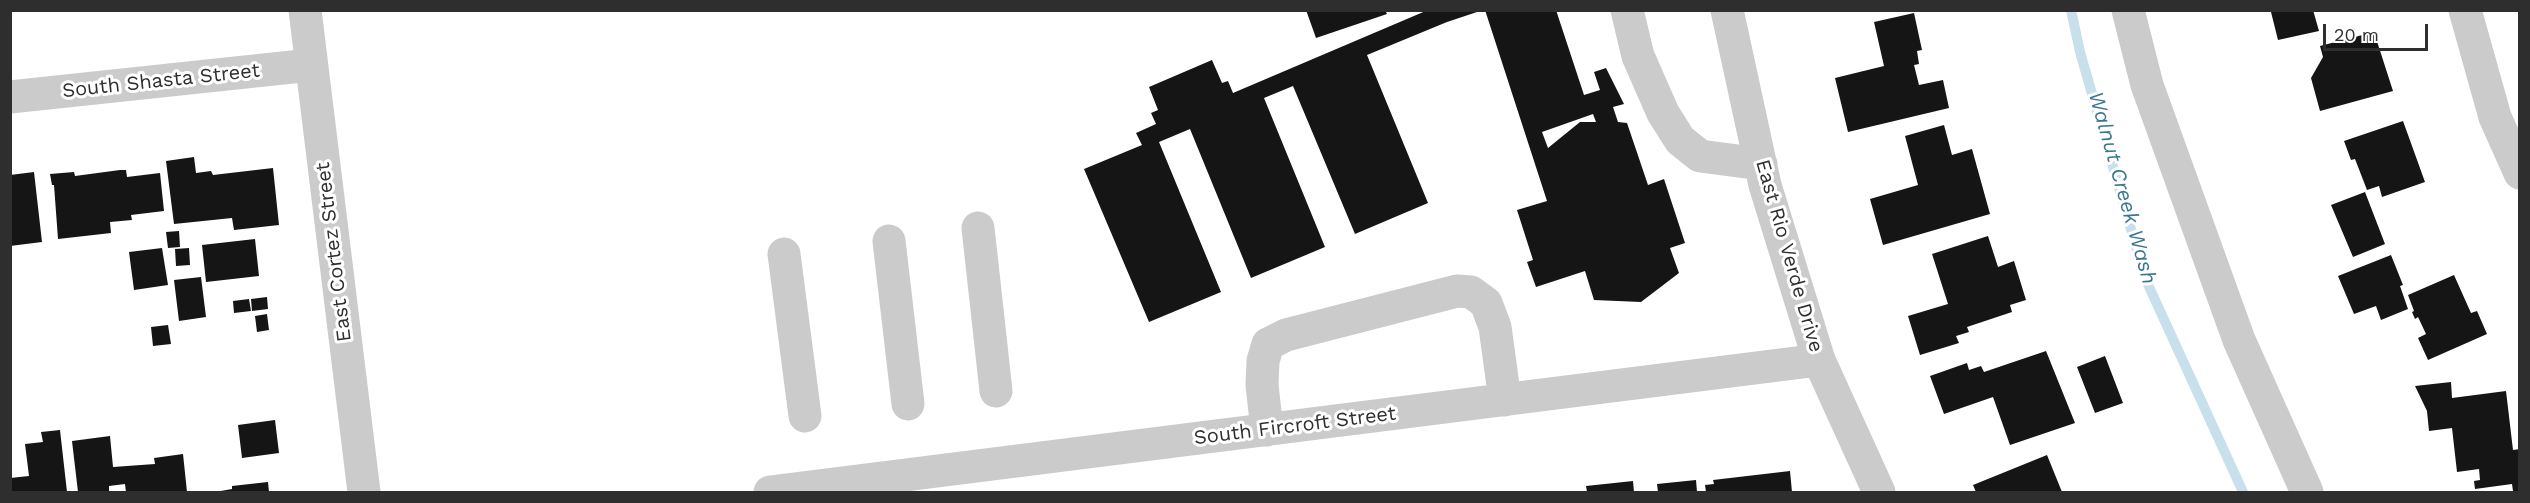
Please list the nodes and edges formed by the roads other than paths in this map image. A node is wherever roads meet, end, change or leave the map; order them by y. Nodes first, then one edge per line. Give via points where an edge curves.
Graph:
1 (305, 10) edge
2 (1627, 10) edge
3 (1727, 10) edge
4 (2128, 10) edge
5 (2465, 10) edge
6 (311, 64) junction
7 (10, 97) edge
8 (2507, 115) edge
9 (1761, 164) junction
10 (2520, 173) edge
11 (978, 228) dead end
12 (889, 241) dead end
13 (784, 254) dead end
14 (1819, 360) junction
15 (996, 391) dead end
16 (1505, 400) junction
17 (908, 404) dead end
18 (805, 416) dead end
19 (1267, 430) junction
20 (364, 492) edge
21 (771, 492) edge
22 (1879, 492) edge
23 (2307, 492) edge

1 - 6 street, East Cortez Street
2 - 9 street via 1638,56 1663,113 1680,140 1700,156
3 - 9 street, East Rio Verde Drive
4 - 23 street via 2147,85 2239,340
5 - 8 street
6 - 7 street, South Shasta Street
6 - 20 street, East Cortez Street
8 - 10 street
9 - 14 street, East Rio Verde Drive
11 - 15 street
12 - 17 street
13 - 18 street
14 - 16 street, South Fircroft Street
14 - 22 street, East Rio Verde Drive
16 - 19 street, South Fircroft Street
16 - 19 street via 1495,327 1486,303 1471,292 1456,291 1286,335 1268,344 1262,385
19 - 21 street, South Fircroft Street

